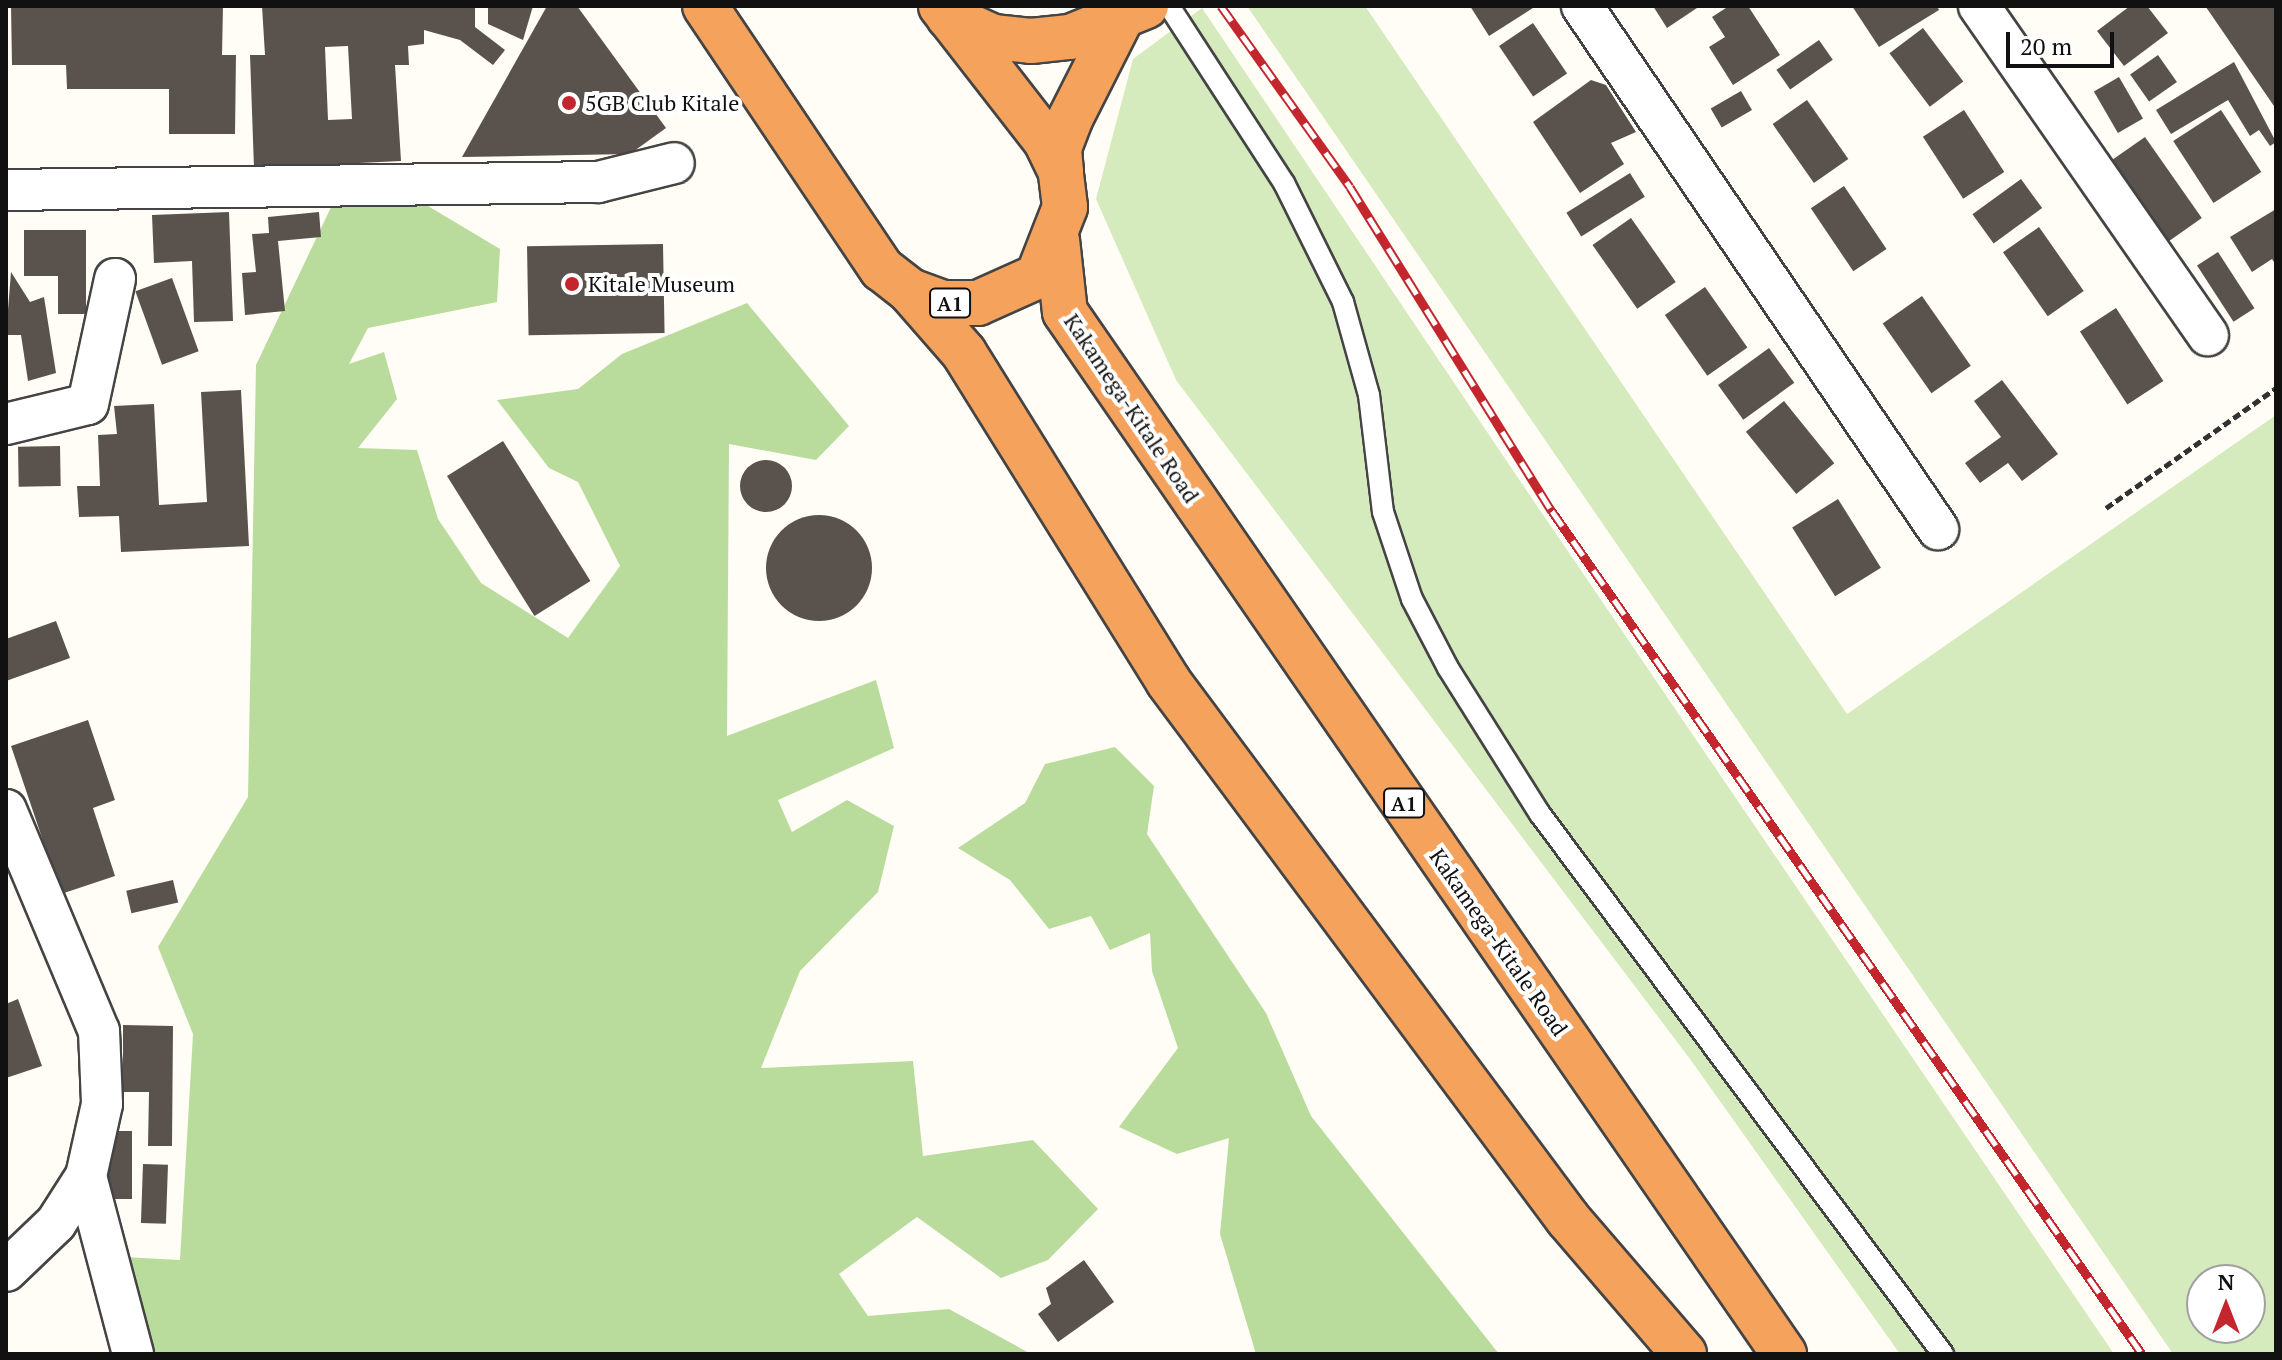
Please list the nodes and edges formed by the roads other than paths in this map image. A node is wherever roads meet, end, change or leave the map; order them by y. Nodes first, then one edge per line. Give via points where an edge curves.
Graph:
1 (705, 6) edge
2 (1169, 6) edge
3 (1582, 6) edge
4 (1979, 6) edge
5 (945, 12) edge
6 (1133, 14) edge
7 (674, 163) dead end
8 (1061, 172) junction
9 (6, 190) edge
10 (1057, 240) junction
11 (115, 279) dead end
12 (910, 291) junction
13 (2208, 335) dead end
14 (6, 424) edge
15 (1938, 529) dead end
16 (6, 810) edge
17 (86, 1176) junction
18 (6, 1271) edge
19 (133, 1354) edge
20 (1684, 1354) edge
21 (1784, 1354) edge
22 (1943, 1354) edge

1 - 12 highway, Kakamega-Kitale Road / A1 via 882,269
2 - 22 lane via 1284,183 1343,302 1369,395 1383,512 1412,599 1448,668 1540,814
3 - 15 street
4 - 13 street
5 - 6 highway, A1 via 993,37 1031,41
5 - 8 highway, Kakamega-Kitale Road / A1 via 1046,141
6 - 8 highway, A1 via 1064,133
7 - 9 street via 598,182
8 - 10 highway, Kakamega-Kitale Road / A1 via 1065,207
10 - 12 highway, Kakamega-Kitale Road / A1 via 1038,276 1000,295 943,303
10 - 21 highway, Kakamega-Kitale Road / A1 via 1065,312
11 - 14 street via 88,404
12 - 20 highway, Kakamega-Kitale Road / A1 via 964,353 1168,681 1568,1219
16 - 17 street via 99,1031 102,1104
17 - 18 street via 56,1223
17 - 19 street

